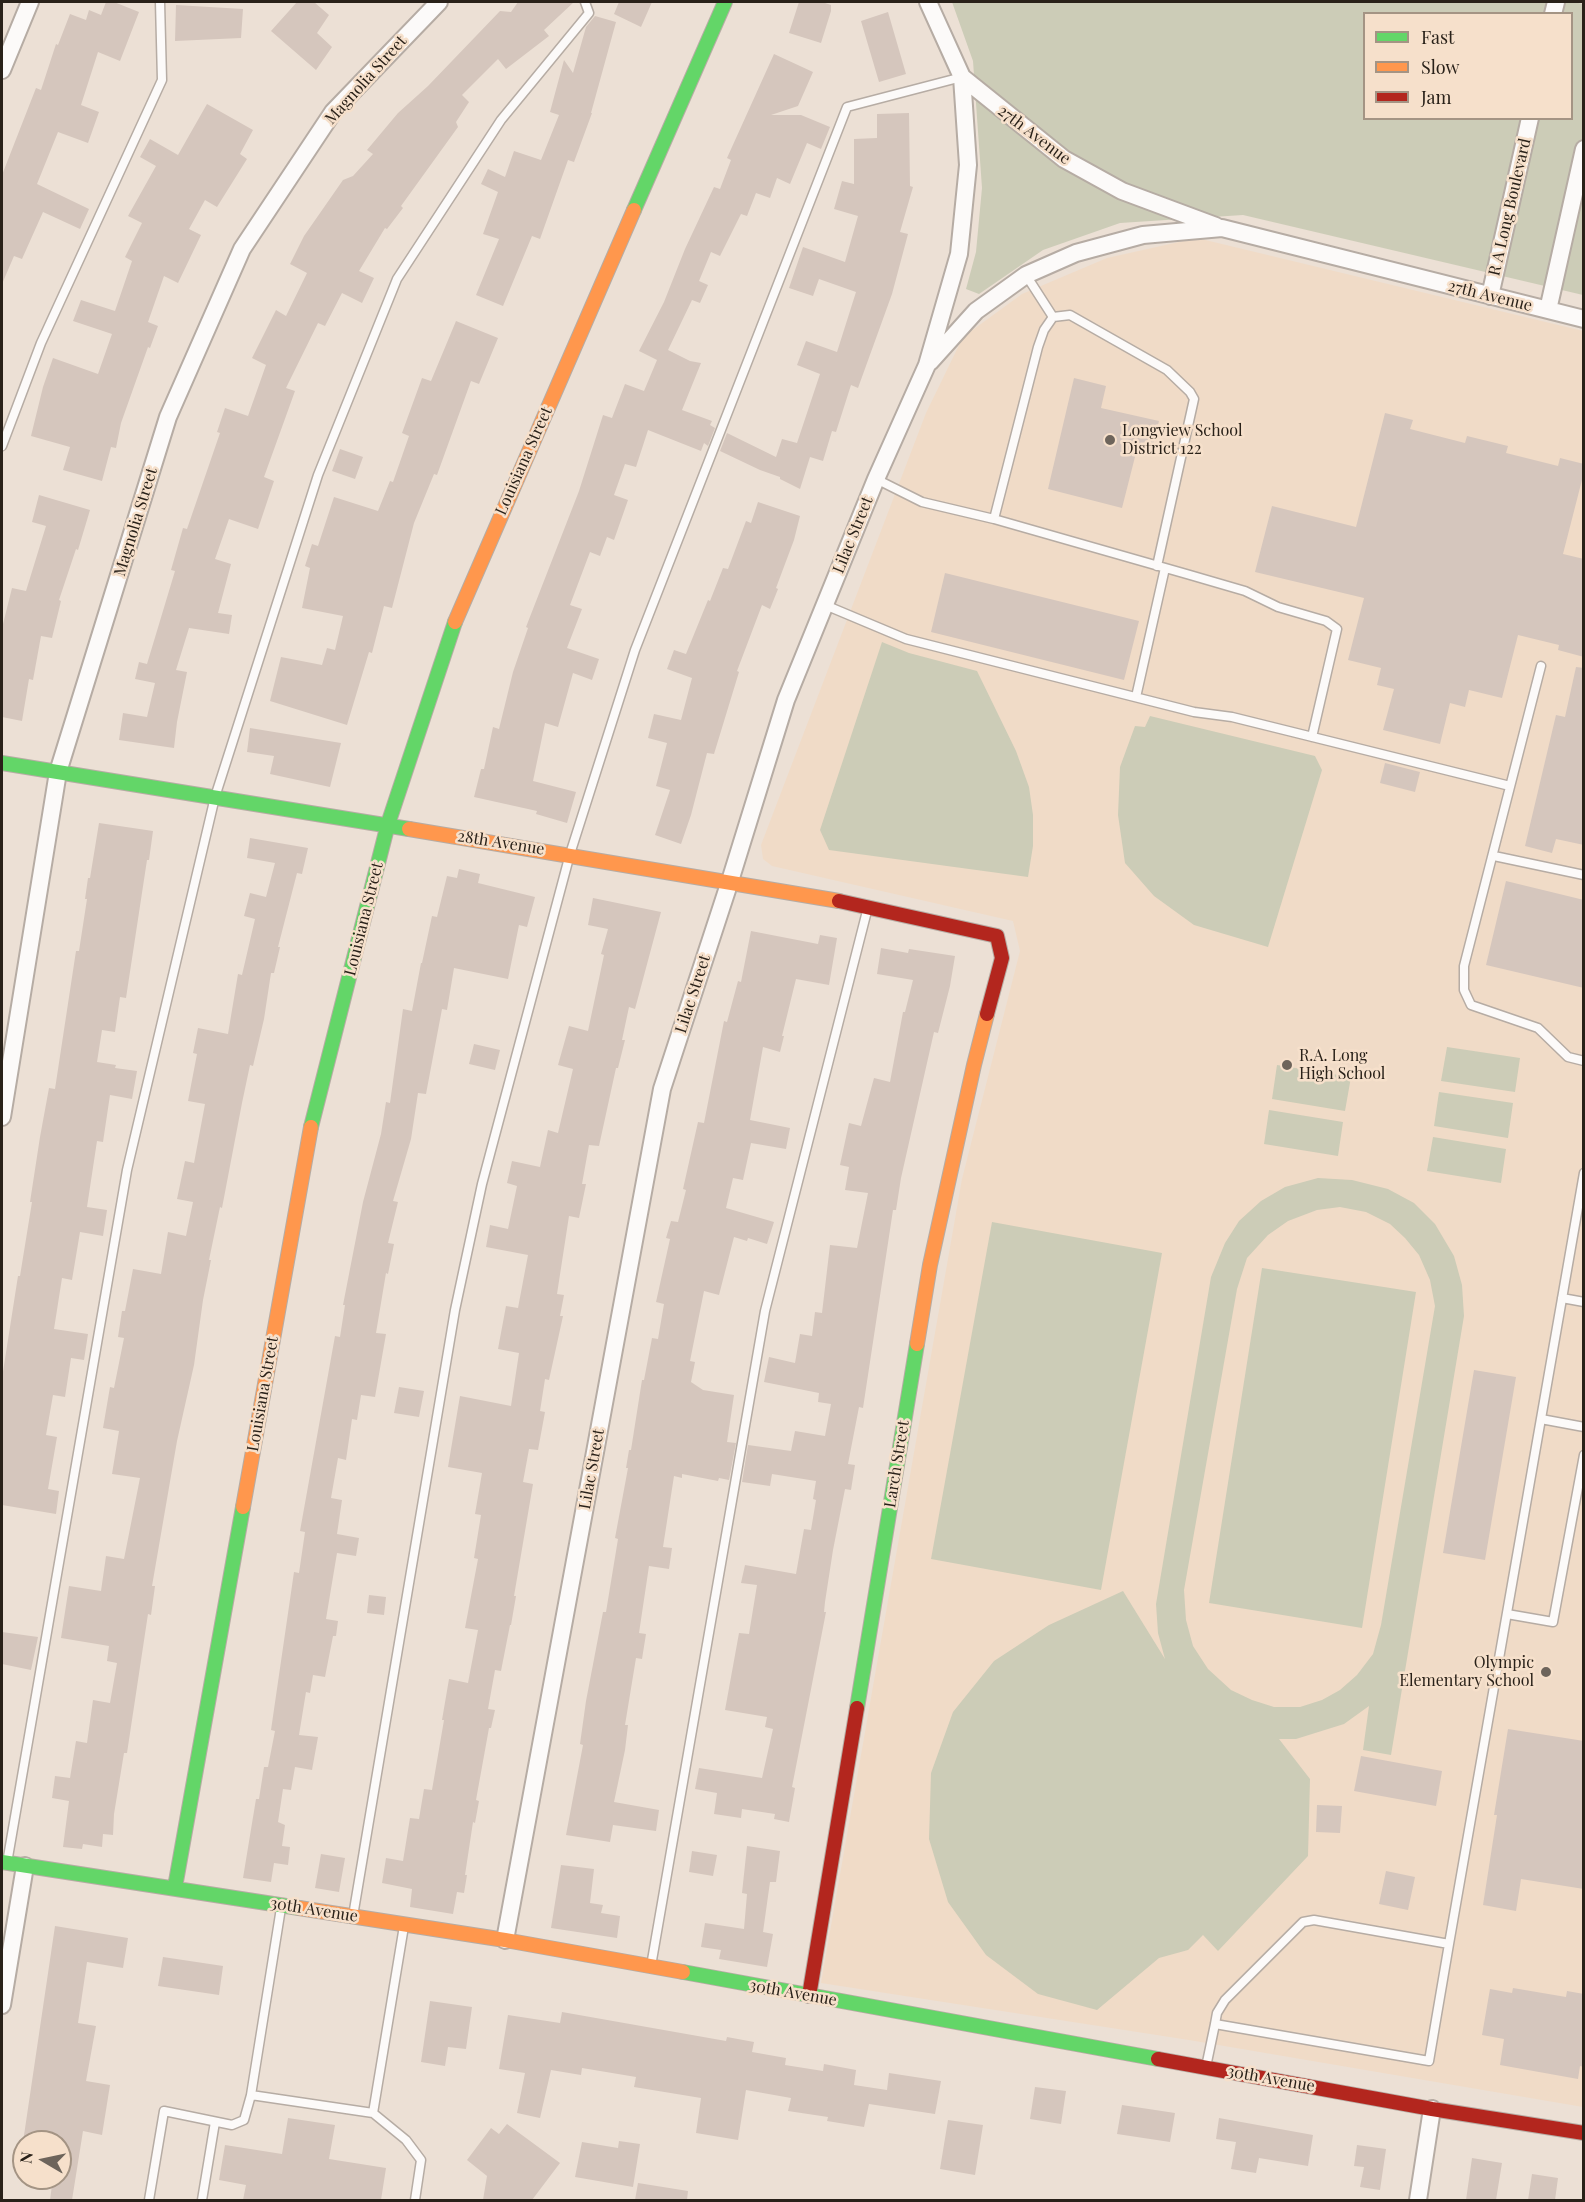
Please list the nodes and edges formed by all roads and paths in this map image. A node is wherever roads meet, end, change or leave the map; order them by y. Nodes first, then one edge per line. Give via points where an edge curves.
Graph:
1 (30, 2) edge
2 (160, 2) edge
3 (439, 2) edge
4 (585, 2) edge
5 (724, 2) edge
6 (928, 2) edge
7 (2, 70) edge
8 (962, 77) junction
9 (1530, 120) edge
10 (1584, 149) edge
11 (1222, 228) junction
12 (1026, 275) junction
13 (1490, 296) junction
14 (1548, 310) junction
15 (1053, 317) junction
16 (1584, 319) edge
17 (927, 365) junction
18 (2, 446) edge
19 (876, 479) junction
20 (994, 519) junction
21 (1161, 567) junction
22 (825, 605) junction
23 (1541, 666) dead end
24 (1136, 698) junction
25 (1312, 737) junction
26 (2, 763) edge
27 (58, 772) junction
28 (1510, 786) junction
29 (215, 797) junction
30 (388, 824) junction
31 (570, 854) junction
32 (1494, 856) junction
33 (1584, 875) edge
34 (730, 881) junction
35 (868, 906) junction
36 (997, 936) joint
37 (1584, 1061) edge
38 (2, 1117) edge
39 (1584, 1173) edge
40 (1562, 1298) junction
41 (1584, 1302) edge
42 (1541, 1419) junction
43 (1584, 1427) edge
44 (1584, 1455) edge
45 (1507, 1614) junction
46 (4, 1862) edge
47 (25, 1866) junction
48 (175, 1887) junction
49 (281, 1904) junction
50 (353, 1916) junction
51 (405, 1924) junction
52 (505, 1940) junction
53 (1449, 1944) junction
54 (651, 1966) junction
55 (809, 1996) junction
56 (2, 2005) edge
57 (1215, 2024) junction
58 (1206, 2068) junction
59 (251, 2095) junction
60 (1432, 2109) junction
61 (373, 2113) junction
62 (215, 2122) junction
63 (1584, 2133) edge
64 (149, 2200) edge
65 (202, 2200) edge
66 (415, 2200) edge
67 (1418, 2200) edge

1 - 7 street
2 - 18 lane via 162,80 41,343
3 - 27 street, Magnolia Street via 333,112 242,249 168,417
4 - 29 lane via 589,13 501,120 397,279 318,475
5 - 30 street, Louisiana Street via 457,616
6 - 8 street, 27th Avenue
8 - 11 street, 27th Avenue via 1064,159 1122,190
8 - 17 street, Lilac Street via 968,165 958,254
8 - 31 lane via 847,107 635,650
9 - 13 street, R A Long Boulevard
10 - 14 street
11 - 12 street, 27th Avenue via 1143,235 1076,253
11 - 13 street, 27th Avenue
12 - 15 lane
12 - 17 street, 27th Avenue via 976,311
13 - 14 street, 27th Avenue
14 - 16 street, 27th Avenue
15 - 20 lane via 1038,347
15 - 21 lane via 1070,315 1167,370 1194,399
17 - 19 street, Lilac Street
19 - 20 lane via 922,502
19 - 22 street, Lilac Street
20 - 21 lane
21 - 24 lane
21 - 25 lane via 1245,591 1278,607 1326,621 1337,629
22 - 24 lane via 906,639
22 - 34 street, Lilac Street via 786,700
23 - 28 lane
24 - 25 lane
25 - 28 lane
26 - 27 street, 28th Avenue
27 - 29 street, 28th Avenue
27 - 38 street, Magnolia Street
28 - 32 lane
29 - 30 street, 28th Avenue
29 - 46 lane via 127,1170
30 - 31 street, 28th Avenue
30 - 48 street, Louisiana Street via 313,1115
31 - 34 street, 28th Avenue
31 - 50 lane via 482,1184 454,1310
32 - 33 lane
32 - 37 lane via 1464,966 1464,990 1471,1005 1538,1028 1568,1058
34 - 35 street, 28th Avenue
34 - 52 street, Lilac Street via 662,1089
35 - 36 street, 28th Avenue
35 - 54 lane via 765,1311
36 - 55 street, Larch Street via 1002,958 930,1264
39 - 40 lane
40 - 41 lane
40 - 42 lane
42 - 43 lane
42 - 45 lane
44 - 45 lane via 1553,1622
45 - 53 lane
46 - 47 street, 30th Avenue
47 - 48 street, 30th Avenue
47 - 56 street
48 - 49 street, 30th Avenue
49 - 50 street, 30th Avenue
49 - 59 lane
50 - 51 street, 30th Avenue
51 - 52 street, 30th Avenue
51 - 61 lane
52 - 54 street, 30th Avenue
53 - 57 lane via 1314,1920 1303,1922 1225,2000
53 - 57 lane via 1429,2061
54 - 55 street, 30th Avenue
55 - 58 street, 30th Avenue
57 - 58 lane
58 - 60 street, 30th Avenue
59 - 61 lane
59 - 62 lane via 244,2120 232,2125
60 - 63 street, 30th Avenue
60 - 67 street
61 - 66 lane via 406,2140 421,2160
62 - 64 lane via 164,2111
62 - 65 lane

